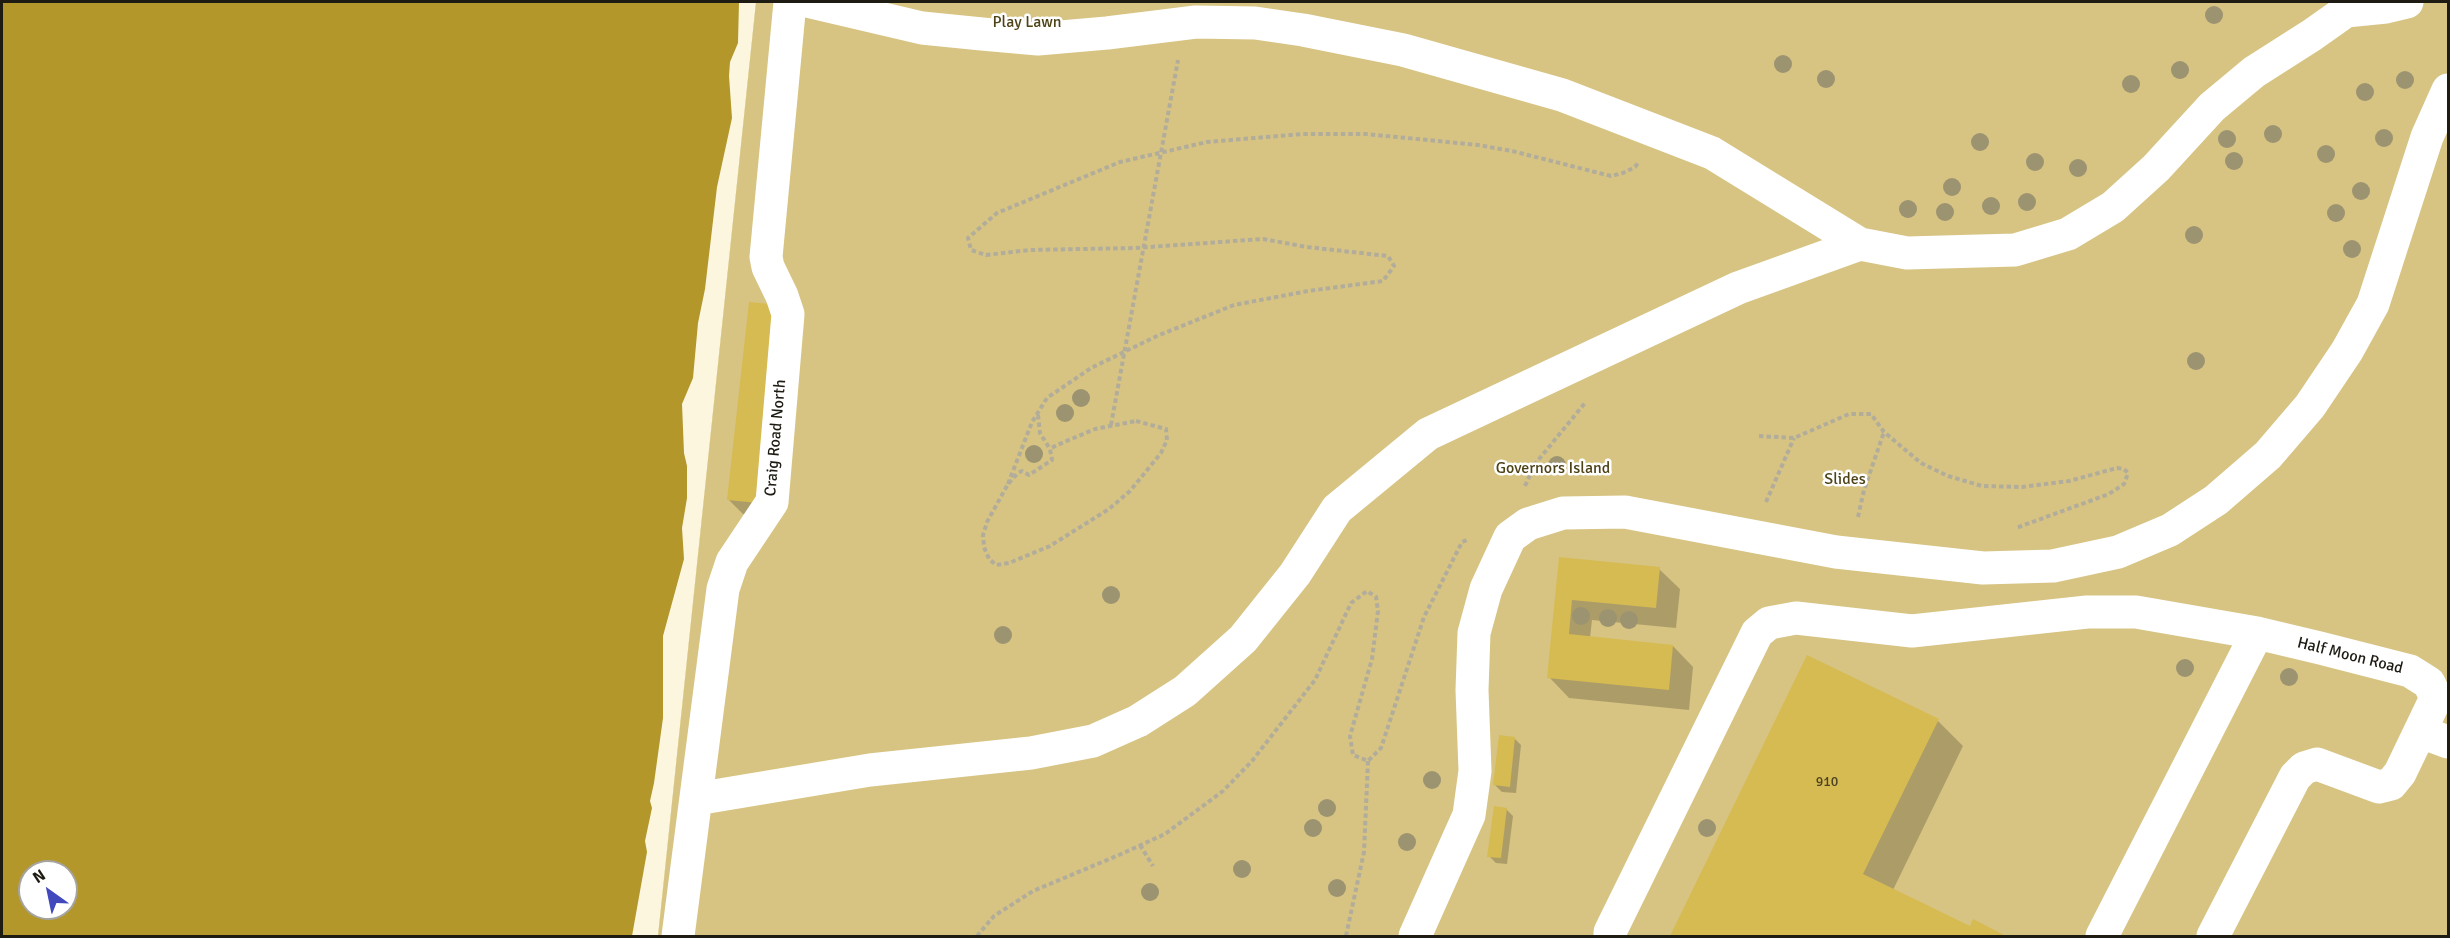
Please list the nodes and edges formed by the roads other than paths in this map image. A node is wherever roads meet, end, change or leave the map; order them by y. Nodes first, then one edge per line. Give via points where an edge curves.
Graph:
1 (790, 2) edge
2 (812, 2) edge
3 (1245, 2) edge
4 (2407, 2) edge
5 (1190, 23) junction
6 (2448, 90) edge
7 (1860, 244) junction
8 (2256, 633) junction
9 (2435, 737) edge
10 (696, 799) junction
11 (1416, 935) edge
12 (678, 936) edge
13 (1610, 936) edge
14 (2102, 936) edge
15 (2213, 936) edge

1 - 10 street, Craig Road North via 766,257 788,314 771,502 732,562 723,589
2 - 5 street via 922,28 1038,39
3 - 5 street
4 - 7 street via 2346,11 2254,72 2212,107 2157,168 2113,207 2068,234 2015,250 1907,253
5 - 7 street via 1256,23 1403,50 1562,95 1712,153
6 - 11 street via 2427,137 2373,304 2347,351 2310,406 2268,455 2216,500 2170,530 2118,552 2053,566 1983,568 1836,552 1625,512 1563,513 1509,531 1474,633 1475,771 1469,815
7 - 10 street via 1738,288 1428,434 1336,509 1295,574 1243,639 1185,691 1138,721 1093,741 1032,753 870,770
8 - 9 street, Half Moon Road via 2410,671 2429,683 2436,698
8 - 13 street, Half Moon Road via 2136,612 2087,612 1912,631 1796,618 1769,623 1757,633
8 - 14 street
9 - 15 street, Half Moon Road via 2391,784 2379,787 2317,764 2304,768 2295,777
10 - 12 street, Craig Road North

